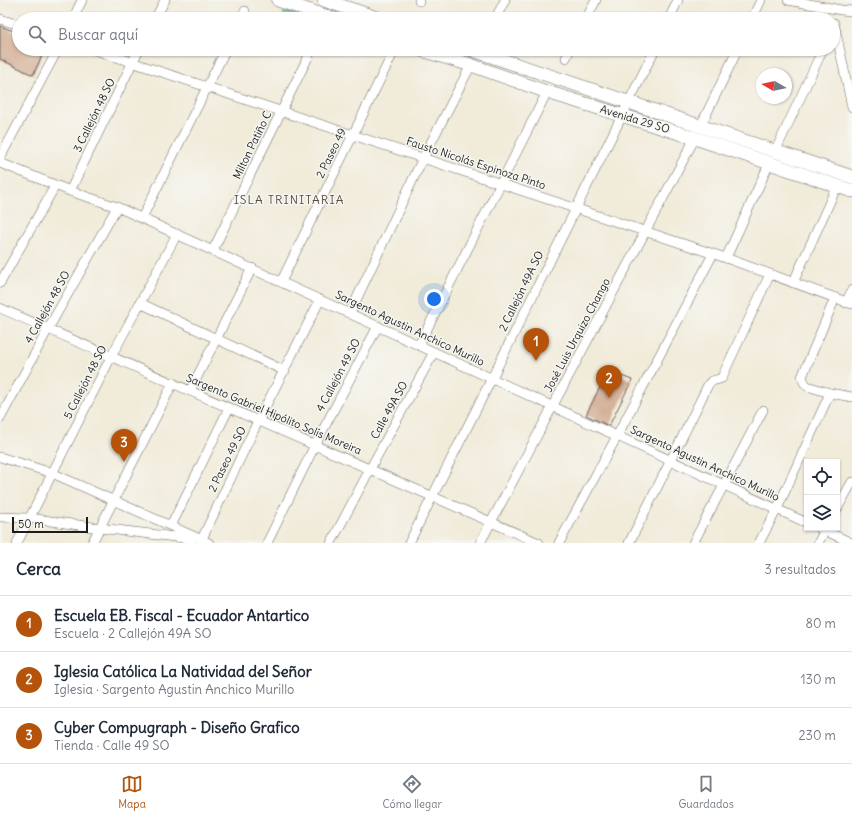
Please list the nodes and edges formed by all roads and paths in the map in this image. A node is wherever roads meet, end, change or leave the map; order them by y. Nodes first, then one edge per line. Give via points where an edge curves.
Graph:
1 (82, 0) edge
2 (165, 0) edge
3 (278, 0) edge
4 (505, 0) edge
5 (596, 0) edge
6 (678, 0) edge
7 (761, 0) edge
8 (788, 0) edge
9 (332, 1) edge
10 (841, 10) joint
11 (852, 11) edge
12 (76, 12) edge
13 (159, 12) edge
14 (312, 12) edge
15 (330, 12) edge
16 (361, 12) edge
17 (499, 12) edge
18 (590, 12) edge
19 (672, 12) edge
20 (755, 12) edge
21 (0, 19) edge
22 (12, 23) edge
23 (840, 52) edge
24 (54, 56) edge
25 (114, 56) edge
26 (135, 56) edge
27 (222, 56) edge
28 (309, 56) edge
29 (441, 56) edge
30 (493, 56) edge
31 (651, 56) edge
32 (735, 56) edge
33 (820, 56) edge
34 (391, 57) dead end
35 (132, 62) junction
36 (470, 65) junction
37 (207, 87) junction
38 (547, 92) junction
39 (628, 102) junction
40 (852, 107) edge
41 (282, 112) junction
42 (622, 115) junction
43 (697, 132) junction
44 (354, 135) junction
45 (775, 152) junction
46 (0, 158) edge
47 (423, 158) junction
48 (0, 163) edge
49 (769, 164) junction
50 (852, 178) edge
51 (500, 184) junction
52 (55, 186) junction
53 (837, 186) junction
54 (70, 191) junction
55 (852, 191) edge
56 (117, 207) junction
57 (575, 208) junction
58 (142, 218) junction
59 (644, 232) junction
60 (177, 234) junction
61 (213, 250) junction
62 (714, 254) junction
63 (726, 258) junction
64 (252, 268) junction
65 (770, 274) junction
66 (281, 282) junction
67 (0, 283) edge
68 (793, 283) junction
69 (852, 290) edge
70 (835, 298) junction
71 (320, 300) junction
72 (140, 303) junction
73 (849, 303) edge
74 (0, 308) edge
75 (350, 313) junction
76 (378, 326) junction
77 (48, 329) junction
78 (217, 340) junction
79 (418, 345) junction
80 (434, 352) junction
81 (111, 357) junction
82 (285, 371) junction
83 (492, 378) junction
84 (173, 383) junction
85 (190, 391) junction
86 (830, 393) junction
87 (852, 398) edge
88 (553, 406) junction
89 (229, 408) junction
90 (763, 410) dead end
91 (0, 419) edge
92 (258, 420) junction
93 (617, 436) junction
94 (315, 445) junction
95 (0, 457) edge
96 (671, 460) junction
97 (370, 469) junction
98 (52, 474) junction
99 (852, 482) edge
100 (724, 485) junction
101 (432, 496) junction
102 (114, 501) junction
103 (840, 504) edge
104 (777, 509) junction
105 (0, 516) edge
106 (29, 518) junction
107 (491, 522) junction
108 (804, 522) edge
109 (171, 526) junction
110 (100, 528) junction
111 (822, 531) edge
112 (827, 531) edge
113 (204, 542) edge
114 (17, 543) edge
115 (92, 543) edge
116 (267, 543) edge
117 (332, 543) edge
118 (409, 543) edge
119 (480, 543) edge
120 (539, 543) edge
121 (559, 543) edge
122 (629, 543) edge
123 (693, 543) edge
124 (759, 543) edge
125 (818, 543) edge
126 (852, 543) edge

1 - 12 street
2 - 13 street
3 - 14 street
4 - 17 street
5 - 18 street
6 - 19 street
7 - 20 street
8 - 10 street
9 - 15 street
9 - 16 street
10 - 11 street
21 - 22 street
23 - 40 street
24 - 46 street
25 - 35 street, Fausto Nicolás Espinoza Pinto
26 - 35 street, 3 Callejón 48 SO
27 - 37 street
28 - 41 street, Milton Patiño C
29 - 36 street, Avenida 29 SO
30 - 39 street, Avenida 29 SO
31 - 39 street, 2 Callejón 49A SO
32 - 43 street, José Luis Urquizo Chango
33 - 45 street
34 - 44 street, 2 Paseo 49
35 - 37 street, Fausto Nicolás Espinoza Pinto
35 - 54 street, 3 Callejón 48 SO
36 - 38 street, Avenida 29 SO
36 - 47 street
37 - 41 street, Fausto Nicolás Espinoza Pinto
37 - 58 street
38 - 42 street, Avenida 29 SO
38 - 51 street
39 - 42 street, 2 Callejón 49A SO
39 - 43 street, Avenida 29 SO
41 - 44 street, Fausto Nicolás Espinoza Pinto
41 - 61 street, Milton Patiño C
42 - 43 street, Avenida 29 SO
42 - 57 street, 2 Callejón 49A SO
43 - 45 street, Avenida 29 SO
43 - 49 street, Avenida 29 SO
43 - 59 street, José Luis Urquizo Chango
44 - 47 street, Fausto Nicolás Espinoza Pinto
44 - 66 street, 2 Paseo 49
45 - 50 street, Avenida 29 SO
47 - 51 street, Fausto Nicolás Espinoza Pinto
47 - 75 street
48 - 52 street, Sargento Agustin Anchico Murillo
49 - 53 street, Avenida 29 SO
49 - 63 street
51 - 57 street, Fausto Nicolás Espinoza Pinto
51 - 79 street
52 - 54 street, Sargento Agustin Anchico Murillo
52 - 67 street
53 - 55 street, Avenida 29 SO
53 - 68 street
54 - 56 street, Sargento Agustin Anchico Murillo
56 - 58 street, Sargento Agustin Anchico Murillo
56 - 77 street, 4 Callejón 48 SO
57 - 59 street, Fausto Nicolás Espinoza Pinto
57 - 83 street, 2 Callejón 49A SO
58 - 60 street, Sargento Agustin Anchico Murillo
59 - 62 street, Fausto Nicolás Espinoza Pinto
59 - 88 street, José Luis Urquizo Chango
60 - 61 street, Sargento Agustin Anchico Murillo
60 - 72 street, 5 Callejón 48 SO
61 - 64 street, Sargento Agustin Anchico Murillo
62 - 63 street, Fausto Nicolás Espinoza Pinto
62 - 93 street
63 - 65 street, Fausto Nicolás Espinoza Pinto
64 - 66 street, Sargento Agustin Anchico Murillo
64 - 78 street
65 - 68 street, Fausto Nicolás Espinoza Pinto
65 - 96 street via 722,378 710,381
66 - 71 street, Sargento Agustin Anchico Murillo
68 - 70 street, Fausto Nicolás Espinoza Pinto
69 - 73 street
70 - 73 street, Fausto Nicolás Espinoza Pinto
70 - 86 street via 802,377 807,386
71 - 75 street, Sargento Agustin Anchico Murillo
71 - 82 street, 2 Paseo 49 SO
72 - 78 street
72 - 81 street, 5 Callejón 48 SO
74 - 77 street, Sargento Gabriel Hipólito Solís Moreira
75 - 76 street, Sargento Agustin Anchico Murillo
76 - 79 street, Sargento Agustin Anchico Murillo
76 - 94 street, 4 Callejón 49 SO
77 - 81 street, Sargento Gabriel Hipólito Solís Moreira
77 - 91 street, 4 Callejón 48 SO
78 - 82 street
78 - 85 street
79 - 80 street, Sargento Agustin Anchico Murillo
80 - 83 street, Sargento Agustin Anchico Murillo
80 - 97 street, Calle 49A SO
81 - 84 street, Sargento Gabriel Hipólito Solís Moreira
81 - 98 street, 5 Callejón 48 SO
82 - 92 street, 2 Paseo 49 SO
83 - 88 street, Sargento Agustin Anchico Murillo
83 - 101 street, 2 Callejón 49A SO
84 - 85 street, Sargento Gabriel Hipólito Solís Moreira
84 - 102 street
85 - 89 street, Sargento Gabriel Hipólito Solís Moreira
86 - 87 street
86 - 104 street
88 - 93 street, Sargento Agustin Anchico Murillo
88 - 107 street, José Luis Urquizo Chango
89 - 92 street, Sargento Gabriel Hipólito Solís Moreira
89 - 109 street
90 - 100 street
92 - 94 street, Sargento Gabriel Hipólito Solís Moreira
92 - 113 street, 2 Paseo 49 SO
93 - 96 street, Sargento Agustin Anchico Murillo
93 - 121 street
94 - 97 street, Sargento Gabriel Hipólito Solís Moreira
94 - 116 street, 4 Callejón 49 SO
95 - 98 street
96 - 100 street, Sargento Agustin Anchico Murillo
96 - 122 street
97 - 101 street, Sargento Gabriel Hipólito Solís Moreira
97 - 117 street, Calle 49A SO
98 - 102 street
98 - 106 street, 5 Callejón 48 SO
99 - 103 street
100 - 104 street, Sargento Agustin Anchico Murillo
100 - 123 street
101 - 107 street, Sargento Gabriel Hipólito Solís Moreira
101 - 118 street, 2 Callejón 49A SO
102 - 109 street
102 - 110 street
104 - 108 street, Sargento Agustin Anchico Murillo
104 - 124 street
105 - 106 street
106 - 110 street
106 - 114 street, 5 Callejón 48 SO
107 - 119 street, José Luis Urquizo Chango
107 - 120 street, Sargento Gabriel Hipólito Solís Moreira
109 - 113 street
110 - 113 street
110 - 115 street
111 - 125 street
112 - 126 street

